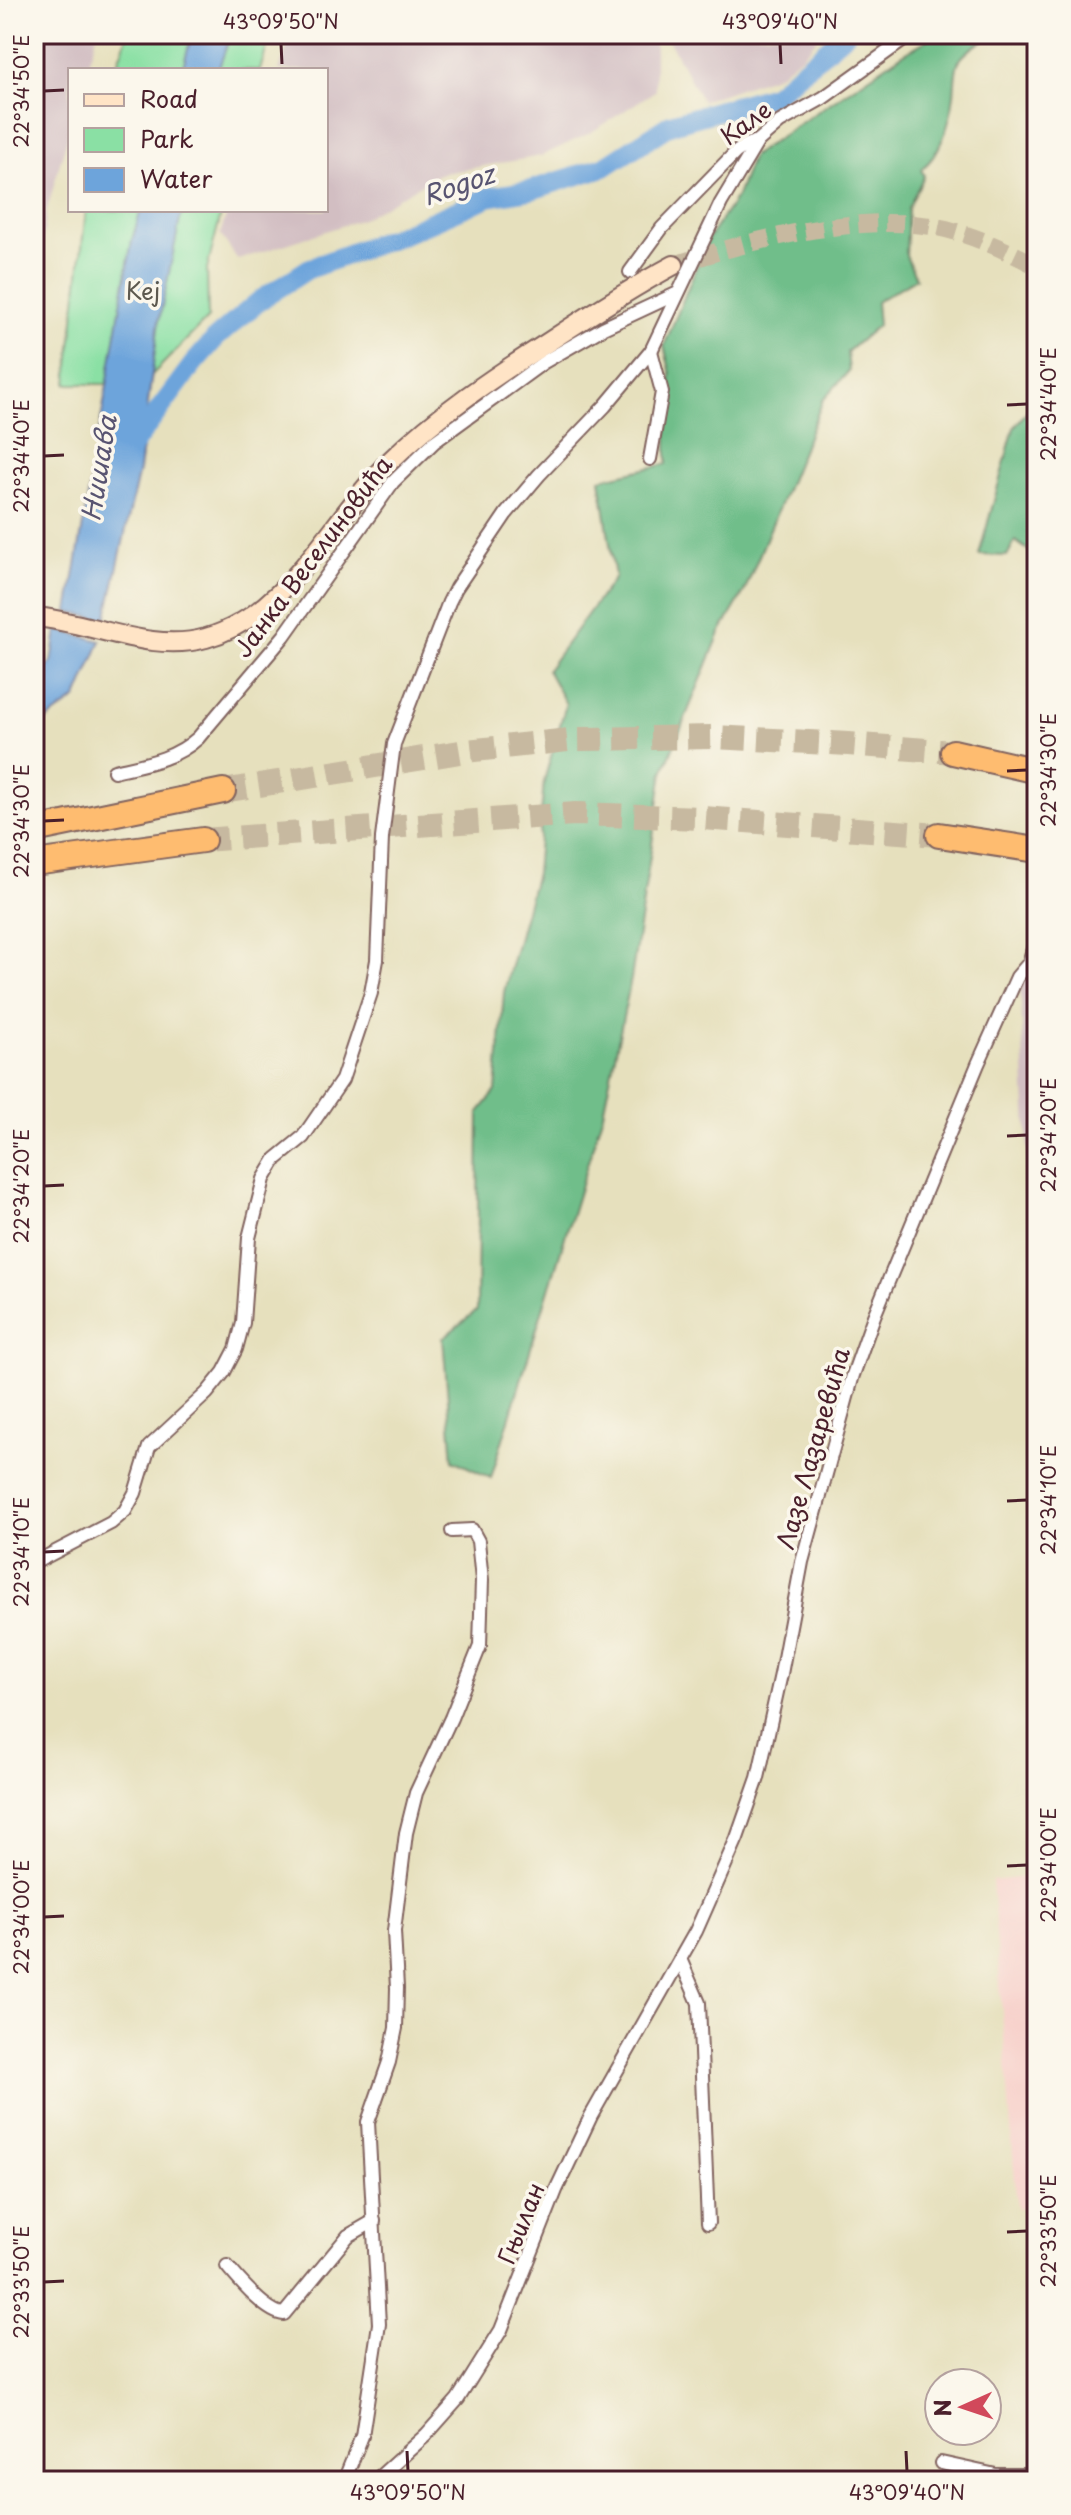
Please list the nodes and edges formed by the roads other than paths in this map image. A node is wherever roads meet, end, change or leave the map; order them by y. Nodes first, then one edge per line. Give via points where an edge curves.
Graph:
1 (912, 34) edge
2 (758, 141) junction
3 (674, 265) tunnel mouth
4 (630, 272) dead end
5 (676, 294) junction
6 (651, 351) junction
7 (650, 459) dead end
8 (34, 617) edge
9 (953, 752) tunnel mouth
10 (114, 771) dead end
11 (1037, 771) edge
12 (223, 791) tunnel mouth
13 (34, 830) edge
14 (939, 835) tunnel mouth
15 (203, 840) tunnel mouth
16 (1033, 849) edge
17 (34, 863) edge
18 (1037, 935) edge
19 (1033, 962) edge
20 (452, 1531) dead end
21 (34, 1563) edge
22 (680, 1959) junction
23 (374, 2221) junction
24 (708, 2223) dead end
25 (227, 2266) dead end
26 (941, 2463) dead end
27 (1037, 2475) edge
28 (344, 2481) edge
29 (375, 2481) edge

1 - 2 street, Кале
2 - 4 street, Кале via 735,153 662,228
2 - 5 street
3 - 8 main road via 525,357 418,436 251,617 204,639 175,642
5 - 6 street
5 - 10 street, Јанка Веселиновића via 544,362 412,461 284,636 198,738 167,758
6 - 7 street via 662,392
6 - 21 street via 506,514 449,602 394,744 371,993 342,1080 303,1137 276,1159 264,1179 249,1238 243,1323 230,1361 207,1393 149,1447 125,1511
9 - 11 highway
12 - 13 highway
14 - 16 highway
15 - 17 highway
18 - 19 street, Лазе Лазаревића
19 - 22 street, Лазе Лазаревића via 1017,977 978,1064 853,1375 802,1562 758,1778 737,1838
20 - 23 street via 472,1530 478,1541 480,1646 416,1793 406,1833 394,1931 396,2028 368,2122
22 - 24 street via 699,2003
22 - 29 street, Гњилан via 591,2116 501,2330 458,2399
23 - 25 street via 348,2236 284,2314 265,2305
23 - 28 street via 379,2324 362,2436
26 - 27 street via 996,2475

